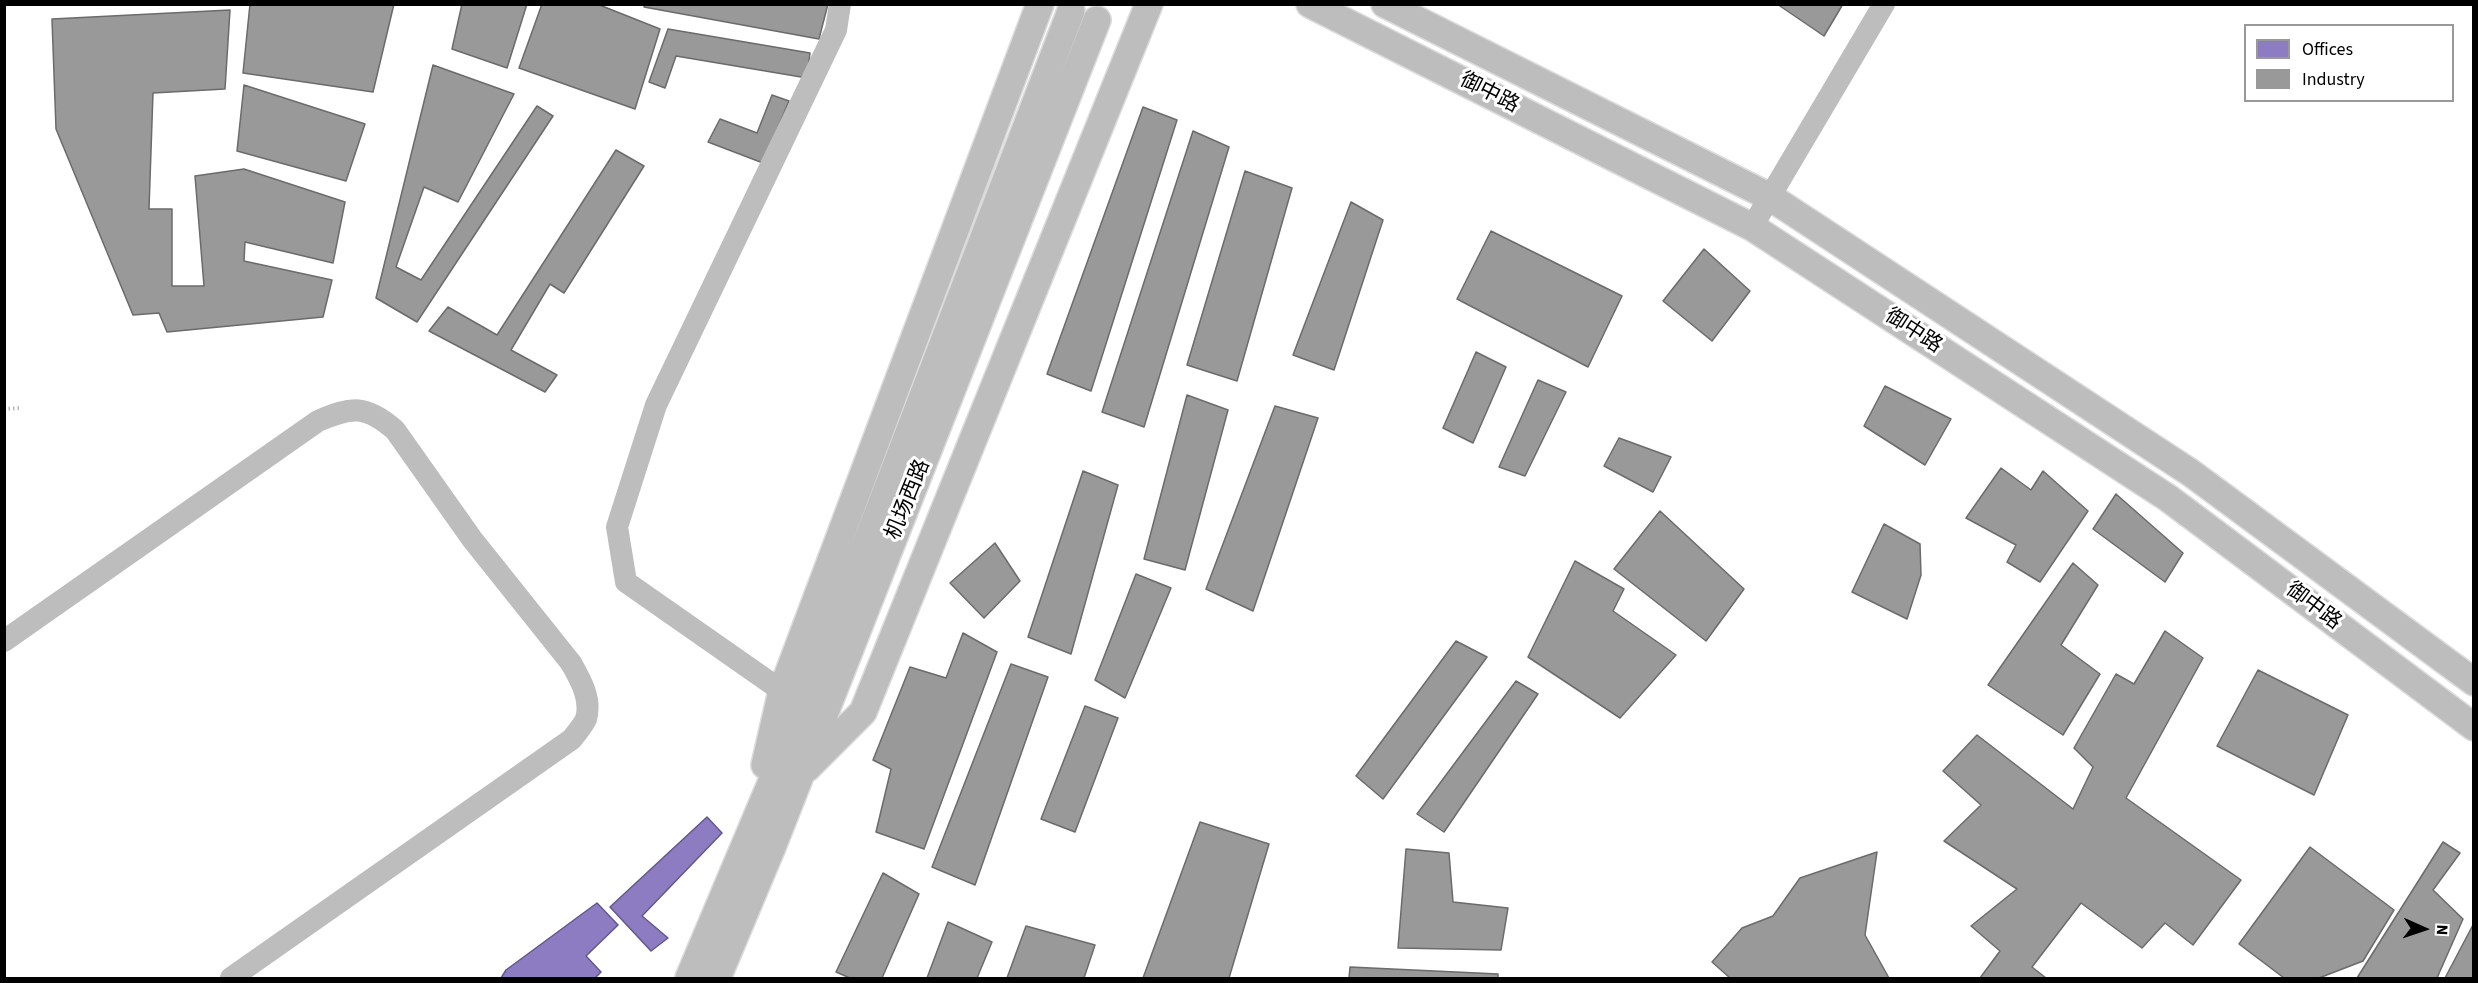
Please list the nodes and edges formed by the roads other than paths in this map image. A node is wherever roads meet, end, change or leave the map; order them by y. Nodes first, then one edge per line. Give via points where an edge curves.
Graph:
1 (840, 4) edge
2 (1040, 4) edge
3 (1149, 4) edge
4 (1310, 4) edge
5 (1385, 4) edge
6 (1884, 4) edge
7 (1071, 11) dead end
8 (1097, 20) dead end
9 (1770, 198) junction
10 (1752, 227) junction
11 (4, 641) edge
12 (2474, 682) edge
13 (782, 691) junction
14 (2474, 727) edge
15 (800, 775) junction
16 (748, 838) junction
17 (231, 978) edge
18 (689, 978) edge
19 (717, 978) edge

1 - 13 street via 836,30 656,405 617,527 626,582
2 - 13 main road
3 - 15 main road via 863,712
4 - 10 main road, 御中路
5 - 9 main road, 御中路
6 - 9 street
7 - 16 main road via 804,703
8 - 15 main road, 机场西路
9 - 10 street
9 - 12 main road, 御中路 via 2191,473
10 - 14 main road, 御中路 via 2168,498
11 - 17 street via 318,422 341,411 361,409 395,430 472,538 571,663 587,701 586,719 572,739
13 - 16 main road
15 - 19 main road, 机场西路
16 - 18 main road

